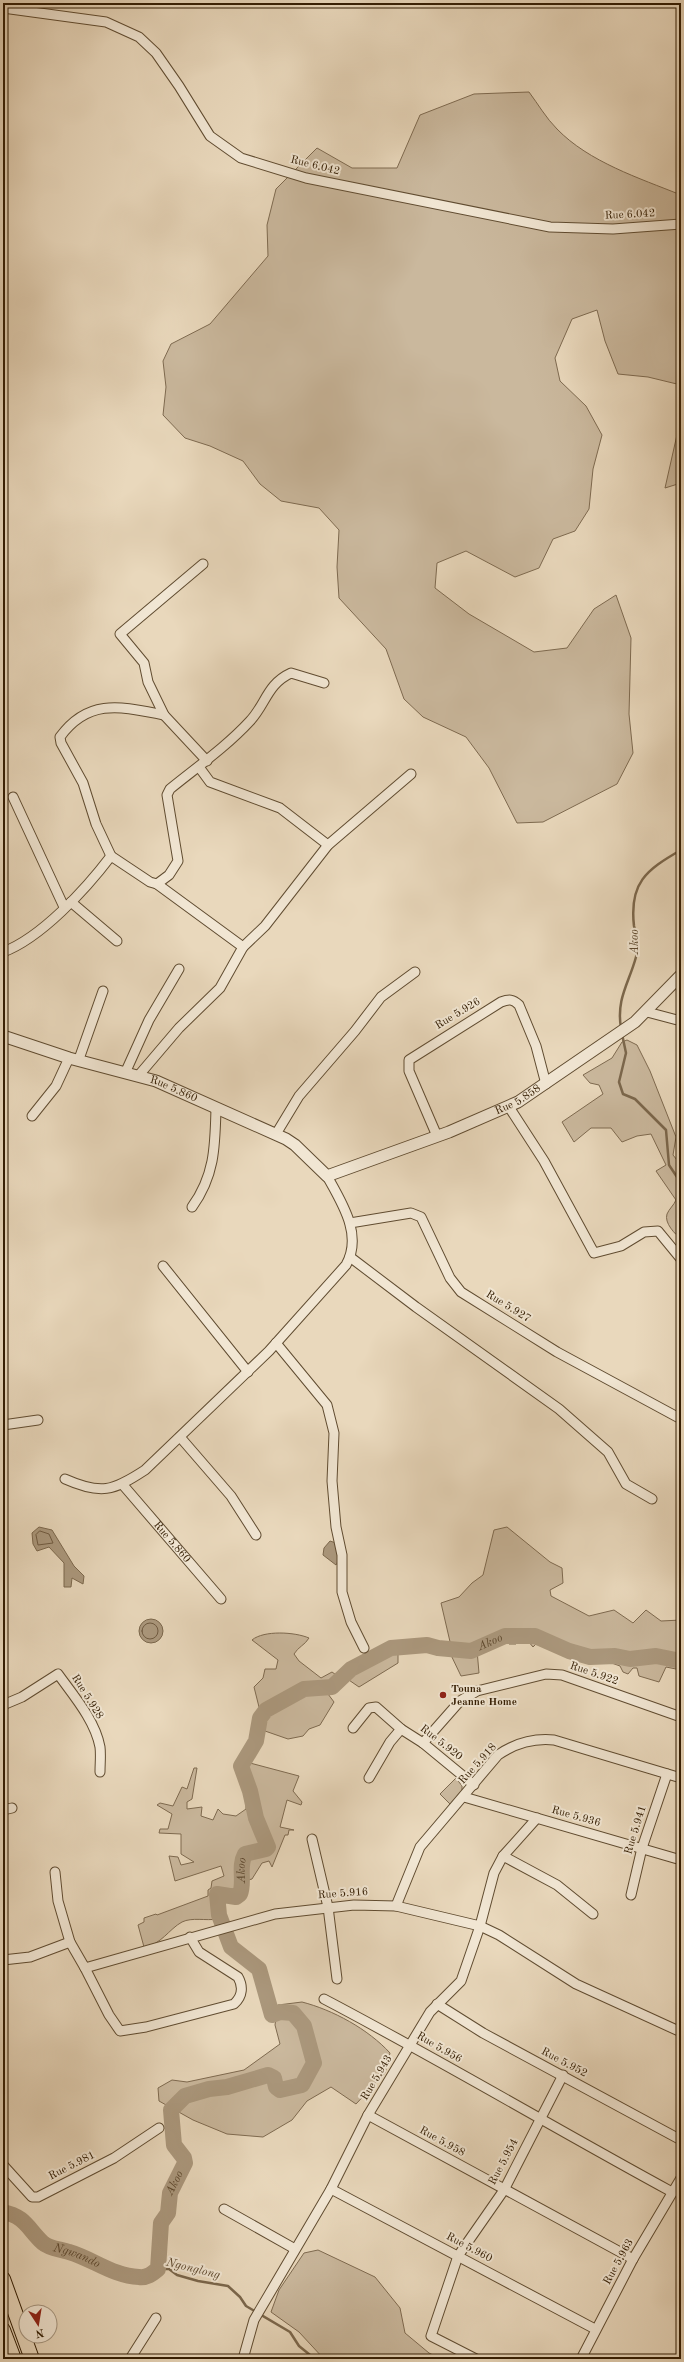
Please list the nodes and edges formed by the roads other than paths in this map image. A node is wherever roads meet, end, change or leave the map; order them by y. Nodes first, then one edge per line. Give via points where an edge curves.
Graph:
1 (3, 8) edge
2 (681, 224) edge
3 (203, 564) dead end
4 (324, 683) dead end
5 (164, 715) junction
6 (203, 764) junction
7 (411, 774) dead end
8 (13, 797) dead end
9 (328, 845) junction
10 (111, 856) junction
11 (157, 884) junction
12 (67, 905) junction
13 (117, 941) dead end
14 (244, 947) junction
15 (3, 952) edge
16 (179, 969) dead end
17 (415, 972) dead end
18 (681, 975) edge
19 (103, 991) dead end
20 (647, 1012) junction
21 (681, 1021) edge
22 (3, 1036) edge
23 (74, 1058) junction
24 (126, 1071) junction
25 (138, 1075) junction
26 (546, 1084) junction
27 (509, 1107) junction
28 (216, 1108) junction
29 (32, 1116) dead end
30 (276, 1134) junction
31 (437, 1136) junction
32 (327, 1176) junction
33 (192, 1207) dead end
34 (350, 1223) junction
35 (350, 1257) junction
36 (681, 1259) edge
37 (163, 1266) dead end
38 (276, 1343) junction
39 (248, 1372) junction
40 (681, 1418) edge
41 (38, 1420) dead end
42 (3, 1425) edge
43 (180, 1437) junction
44 (64, 1479) dead end
45 (123, 1485) junction
46 (652, 1499) dead end
47 (256, 1535) dead end
48 (221, 1599) dead end
49 (364, 1648) dead end
50 (3, 1705) edge
51 (681, 1717) edge
52 (352, 1728) dead end
53 (401, 1729) junction
54 (423, 1743) junction
55 (100, 1772) dead end
56 (667, 1774) junction
57 (369, 1778) dead end
58 (681, 1778) edge
59 (474, 1785) junction
60 (464, 1797) junction
61 (537, 1818) junction
62 (312, 1839) dead end
63 (642, 1848) junction
64 (503, 1856) junction
65 (681, 1860) edge
66 (55, 1872) dead end
67 (631, 1895) dead end
68 (396, 1906) junction
69 (328, 1907) junction
70 (593, 1914) dead end
71 (480, 1926) junction
72 (190, 1937) junction
73 (70, 1942) junction
74 (3, 1960) edge
75 (85, 1968) junction
76 (337, 1980) dead end
77 (324, 1999) dead end
78 (437, 2004) junction
79 (681, 2032) edge
80 (411, 2045) junction
81 (563, 2076) junction
82 (368, 2115) junction
83 (540, 2121) junction
84 (159, 2128) dead end
85 (681, 2140) edge
86 (3, 2165) edge
87 (681, 2178) edge
88 (331, 2189) junction
89 (504, 2190) junction
90 (672, 2192) junction
91 (224, 2209) dead end
92 (295, 2250) junction
93 (458, 2256) junction
94 (633, 2259) junction
95 (3, 2279) edge
96 (156, 2318) dead end
97 (595, 2329) junction
98 (3, 2330) edge
99 (14, 2359) edge
100 (32, 2359) edge
101 (130, 2359) edge
102 (243, 2359) edge
103 (476, 2359) edge
104 (581, 2359) edge

1 - 2 street, Rue 6.042 via 106,22 139,37 156,53 210,136 241,158 306,178 550,227 613,229
3 - 5 street via 166,597 120,632 144,663 148,682
4 - 6 street via 291,673 279,679 251,720
5 - 6 street
5 - 10 street via 117,706 102,708 88,712 76,720 60,737 83,783 96,824
6 - 9 street via 210,782 280,808
6 - 11 street via 170,789 167,795 178,861 169,875
7 - 9 street
8 - 12 street
9 - 14 street via 265,926
10 - 11 street
10 - 12 street
11 - 14 street
12 - 13 street
12 - 15 street via 29,940
14 - 25 street via 220,988 179,1028
16 - 24 street via 149,1020
17 - 30 street via 381,997 298,1096
18 - 20 street, Rue 5.858
19 - 23 street
20 - 21 street
20 - 26 street, Rue 5.858
22 - 23 street, Rue 5.860
23 - 24 street, Rue 5.860
23 - 29 street
24 - 25 street, Rue 5.860
25 - 28 street, Rue 5.860
26 - 27 street, Rue 5.858
26 - 31 street, Rue 5.926 via 536,1046 520,1005 509,999 501,1002 409,1060 408,1071
27 - 31 street, Rue 5.858
27 - 36 street via 544,1161 594,1253 621,1246 644,1232 658,1231
28 - 30 street, Rue 5.860
28 - 33 street via 216,1138 210,1175 203,1192
30 - 32 street, Rue 5.860 via 296,1145
31 - 32 street, Rue 5.858
32 - 34 street via 343,1204
34 - 35 street via 353,1237
34 - 40 street, Rue 5.927 via 411,1213 421,1217 450,1278 461,1292 557,1352
35 - 38 street via 346,1265
35 - 46 street via 559,1409 608,1452 626,1484
37 - 39 street
38 - 39 street
38 - 49 street via 327,1405 334,1433 332,1480 336,1527 342,1555 342,1592 351,1622
39 - 43 street
41 - 42 street
43 - 45 street via 145,1470
43 - 47 street via 227,1491
44 - 45 street via 85,1488 98,1489
45 - 48 street, Rue 5.860
50 - 55 street, Rue 5.928 via 22,1698 58,1674 97,1737 100,1747
51 - 54 street, Rue 5.922 via 562,1675 546,1674 477,1691 468,1696 460,1701
52 - 53 street, Rue 5.920 via 369,1708 376,1707
53 - 54 street, Rue 5.920
53 - 57 street via 390,1742
54 - 59 street, Rue 5.920
56 - 58 street, Rue 5.918
56 - 59 street, Rue 5.918 via 544,1739 508,1748 498,1755
56 - 63 street, Rue 5.941
59 - 60 street, Rue 5.918
60 - 61 street, Rue 5.936
60 - 68 street, Rue 5.918 via 420,1847
61 - 63 street, Rue 5.936
61 - 64 street, Rue 5.943
62 - 69 street
63 - 65 street, Rue 5.936
63 - 67 street, Rue 5.941
64 - 70 street via 558,1885
64 - 71 street, Rue 5.943 via 494,1872
66 - 73 street via 58,1901
68 - 69 street, Rue 5.916 via 376,1904
68 - 71 street, Rue 5.916
69 - 72 street, Rue 5.916 via 275,1914
69 - 76 street
71 - 78 street, Rue 5.943 via 461,1981
71 - 79 street, Rue 5.916 via 499,1935 576,1984
72 - 75 street, Rue 5.916
72 - 75 street via 199,1952 238,1977 242,1983 241,1994 234,2004 146,2027 120,2031
73 - 74 street via 30,1957
73 - 75 street
77 - 80 street, Rue 5.956
78 - 80 street, Rue 5.943
78 - 81 street, Rue 5.952 via 483,2033
80 - 82 street, Rue 5.943
80 - 83 street, Rue 5.956
81 - 83 street, Rue 5.954
81 - 85 street, Rue 5.952
82 - 88 street, Rue 5.943
82 - 89 street, Rue 5.958
83 - 89 street, Rue 5.954
83 - 90 street, Rue 5.956
84 - 86 street, Rue 5.981 via 108,2161 38,2198 32,2198
87 - 90 street, Rue 5.963
88 - 92 street, Rue 5.943
88 - 93 street, Rue 5.960
89 - 93 street, Rue 5.954
89 - 94 street, Rue 5.958
90 - 94 street, Rue 5.963
91 - 92 street
92 - 102 street, Rue 5.943 via 254,2320
93 - 97 street, Rue 5.960
93 - 103 street, Rue 5.954 via 431,2336
94 - 97 street, Rue 5.963
95 - 100 highway
96 - 101 street
97 - 104 street, Rue 5.963
98 - 99 highway

